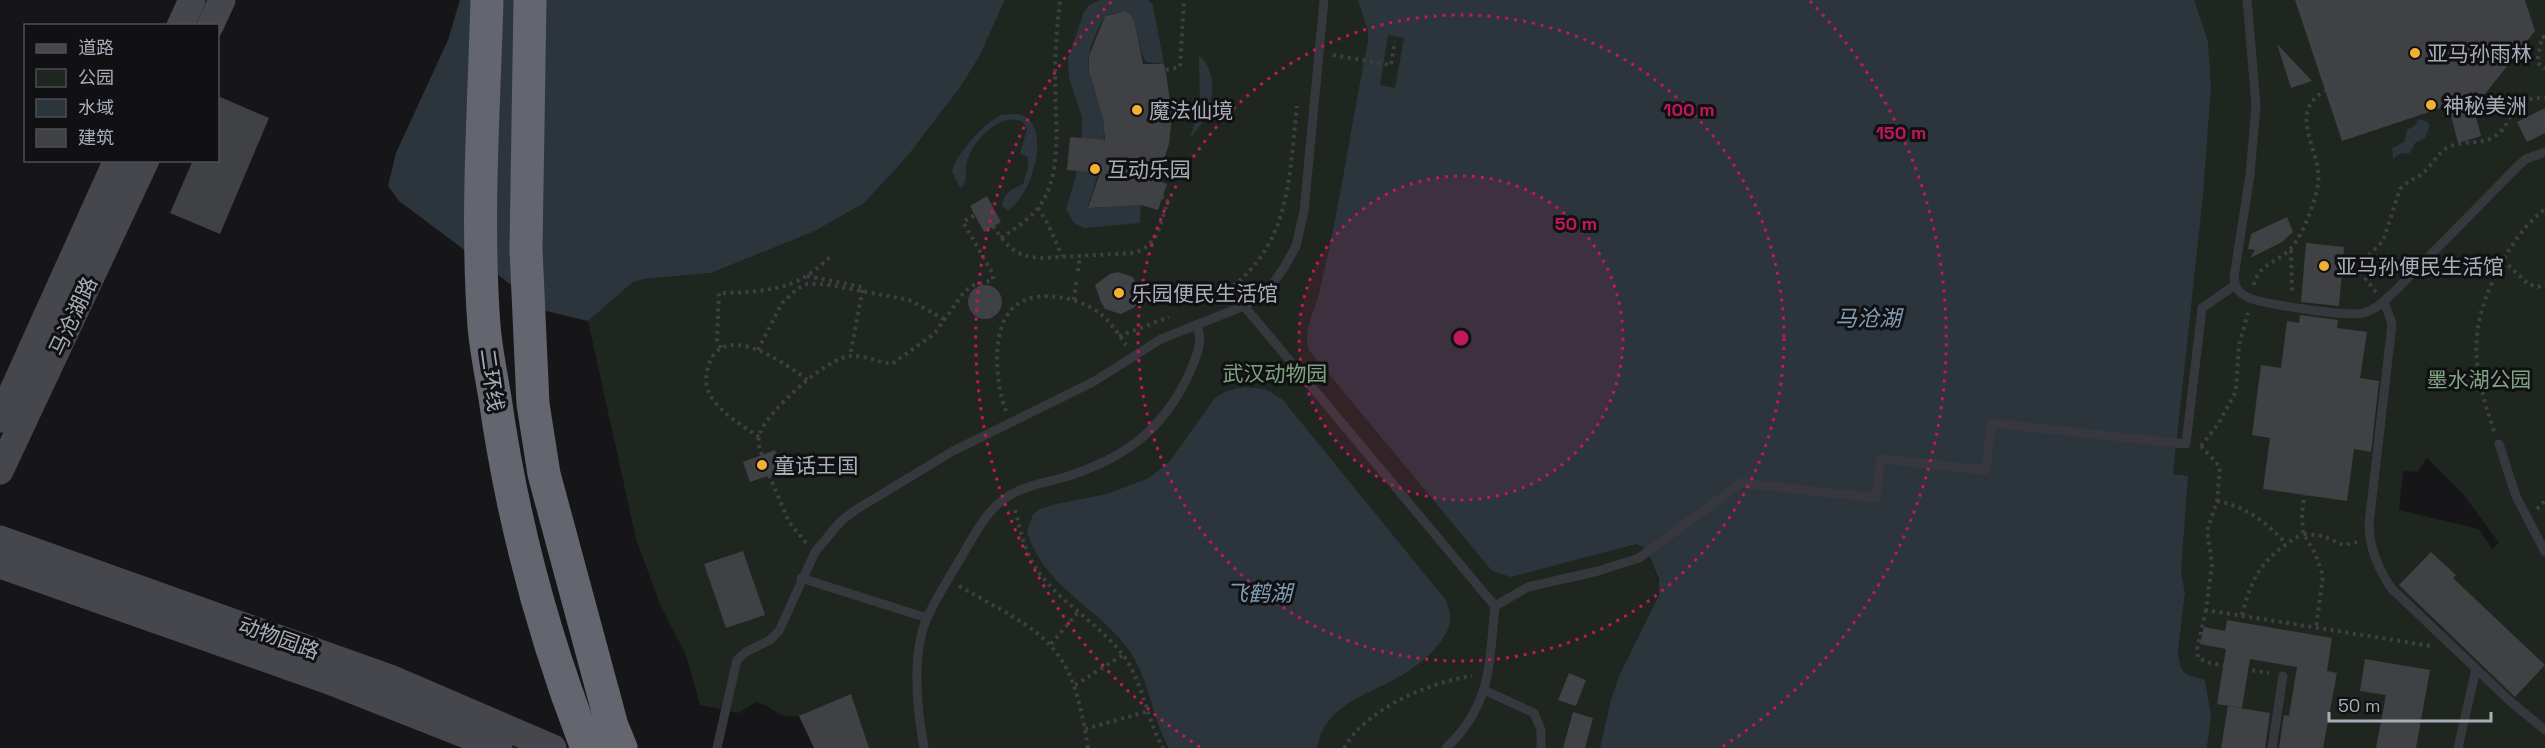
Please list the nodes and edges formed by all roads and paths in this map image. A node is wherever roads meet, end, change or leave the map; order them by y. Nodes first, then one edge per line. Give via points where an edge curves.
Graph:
1 (192, 0) edge
2 (222, 0) edge
3 (488, 0) edge
4 (530, 0) edge
5 (1060, 0) edge
6 (1184, 0) edge
7 (1324, 0) edge
8 (2247, 0) edge
9 (181, 24) edge
10 (211, 24) edge
11 (2545, 37) edge
12 (1395, 41) dead end
13 (1320, 52) junction
14 (2545, 69) edge
15 (1166, 70) dead end
16 (2325, 91) dead end
17 (2545, 98) edge
18 (1297, 101) dead end
19 (2545, 152) edge
20 (116, 162) edge
21 (145, 162) edge
22 (1162, 197) dead end
23 (1038, 208) junction
24 (2545, 209) edge
25 (975, 215) dead end
26 (993, 226) dead end
27 (1001, 238) junction
28 (2290, 250) junction
29 (1080, 255) junction
30 (830, 256) dead end
31 (1062, 256) junction
32 (2503, 260) junction
33 (1078, 271) dead end
34 (807, 276) junction
35 (1076, 282) dead end
36 (2545, 283) edge
37 (2235, 285) junction
38 (862, 291) junction
39 (2251, 299) junction
40 (1074, 300) junction
41 (2384, 302) junction
42 (1205, 305) dead end
43 (1244, 306) junction
44 (2292, 306) junction
45 (1177, 315) dead end
46 (944, 319) junction
47 (1196, 325) junction
48 (1119, 336) junction
49 (721, 348) junction
50 (758, 350) junction
51 (849, 356) junction
52 (1133, 356) junction
53 (807, 380) junction
54 (0, 419) edge
55 (1011, 423) junction
56 (2312, 433) dead end
57 (759, 437) junction
58 (2181, 444) junction
59 (2499, 444) joint
60 (2201, 446) junction
61 (762, 455) dead end
62 (0, 471) edge
63 (769, 476) dead end
64 (1011, 494) junction
65 (2217, 501) junction
66 (2304, 533) junction
67 (0, 539) edge
68 (2370, 539) junction
69 (2286, 544) junction
70 (814, 552) junction
71 (2545, 552) edge
72 (0, 565) edge
73 (801, 578) junction
74 (948, 580) junction
75 (1495, 606) junction
76 (2206, 610) junction
77 (1079, 611) junction
78 (2242, 615) junction
79 (927, 618) junction
80 (2316, 628) junction
81 (1051, 644) junction
82 (2455, 650) junction
83 (1123, 655) junction
84 (2476, 669) junction
85 (1488, 674) junction
86 (2283, 676) joint
87 (1075, 685) junction
88 (1484, 690) junction
89 (1149, 711) junction
90 (1085, 729) junction
91 (2545, 730) edge
92 (499, 748) edge
93 (553, 748) edge
94 (587, 748) edge
95 (621, 748) edge
96 (717, 748) edge
97 (924, 748) edge
98 (1088, 748) edge
99 (1163, 748) edge
100 (1344, 748) edge
101 (1446, 748) edge
102 (1541, 748) edge
103 (2272, 748) edge
104 (2458, 748) edge

1 - 9 main road
2 - 10 main road
3 - 94 highway, 二环线 via 481,241 484,327 518,529 537,603
4 - 95 highway, 二环线 via 526,249 533,404 544,474 562,546
5 - 23 path via 1054,170
6 - 15 path via 1180,67
7 - 13 lane
8 - 37 lane via 2256,106
11 - 14 path via 2537,62
12 - 13 path via 1391,65
13 - 43 lane via 1299,237 1280,274
16 - 28 path via 2314,98 2306,118 2319,181 2302,231
17 - 41 path via 2517,104 2498,133 2489,139 2447,147 2426,171 2400,189 2383,241 2362,259 2360,267
18 - 42 path via 1287,191 1276,231 1267,250 1240,283
19 - 41 lane via 2518,166
20 - 54 main road, 马沧湖路
21 - 62 main road, 马沧湖路
22 - 29 path via 1168,199 1149,246 1134,253
23 - 27 path
23 - 31 path
24 - 32 path via 2528,223
25 - 46 path via 963,222 993,280 964,291
26 - 27 path
27 - 31 path via 1011,249 1026,256
28 - 39 path via 2260,270
28 - 44 path
29 - 31 path
29 - 33 path
30 - 34 path
32 - 36 path via 2528,284 2538,287
32 - 59 path via 2481,309 2476,353 2480,390
34 - 38 path via 863,287
34 - 49 path via 775,287 719,293 717,339
35 - 40 path
37 - 39 lane
37 - 58 lane via 2202,308
38 - 46 path via 909,300
38 - 50 path via 824,284 801,286 777,311
38 - 51 path
39 - 44 lane
39 - 60 path via 2239,345 2236,391
40 - 48 path via 1102,315
40 - 55 path via 1029,299 1017,304 1005,320 997,363 1004,407
41 - 44 lane via 2356,314
41 - 68 lane via 2392,324
43 - 47 lane
43 - 75 lane
45 - 48 path
46 - 51 path via 934,334 892,364
47 - 52 lane
47 - 64 lane via 1200,341 1190,370 1154,428 1129,449 1101,464
48 - 52 path
49 - 50 path via 736,345
49 - 57 path via 708,366 707,390 730,417
50 - 53 path
51 - 53 path
52 - 55 lane via 1093,382
53 - 57 path via 762,427
55 - 70 lane via 953,451 857,509
56 - 66 path via 2303,499
57 - 61 path
58 - 60 path
58 - 75 lane via 1991,423 1986,470 1881,459 1876,498 1741,483 1649,553 1620,565 1528,587
59 - 71 lane via 2516,496
60 - 65 path via 2220,467
63 - 70 path via 789,522
64 - 74 lane via 988,516
64 - 77 path via 1024,545 1039,573
65 - 69 path via 2235,505 2257,518
65 - 76 path via 2207,531 2212,564
66 - 68 path via 2343,545
66 - 69 path
66 - 80 path via 2323,576
67 - 93 main road, 动物园路 via 390,678
68 - 82 lane via 2392,590
69 - 78 path via 2253,578
70 - 73 lane
72 - 92 main road, 动物园路 via 329,681
73 - 79 lane
73 - 96 lane via 779,631 738,660
74 - 79 lane
74 - 81 path via 1032,628
75 - 85 lane
76 - 78 path
76 - 86 path via 2197,649 2200,660
77 - 81 path
77 - 83 path
78 - 80 path
79 - 97 lane via 918,669
80 - 82 path
81 - 87 path
82 - 84 lane
83 - 87 path
83 - 89 path via 1139,682
84 - 91 lane
84 - 104 lane
85 - 88 lane
85 - 100 path via 1437,684 1393,705 1369,718
86 - 103 lane
87 - 90 path
88 - 101 lane via 1470,722
88 - 102 lane via 1534,713 1541,730
89 - 90 path
89 - 99 path
90 - 98 path

